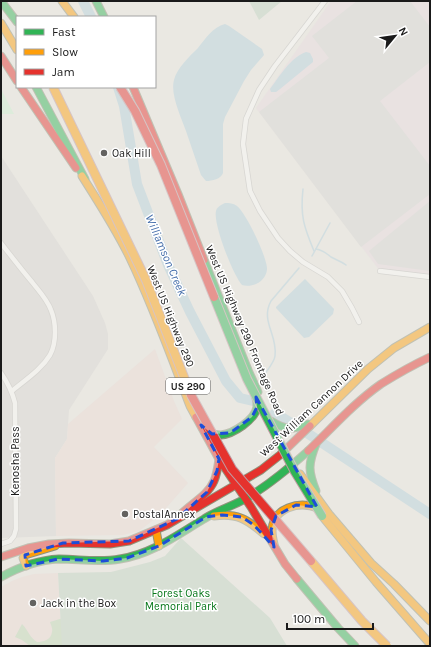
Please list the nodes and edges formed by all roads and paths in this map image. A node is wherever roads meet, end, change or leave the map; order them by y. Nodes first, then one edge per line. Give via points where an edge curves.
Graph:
1 (2, 1) edge
2 (62, 1) edge
3 (96, 1) edge
4 (325, 1) edge
5 (73, 16) edge
6 (104, 16) edge
7 (16, 21) edge
8 (1, 23) edge
9 (16, 48) edge
10 (1, 56) edge
11 (16, 79) edge
12 (22, 88) edge
13 (37, 88) edge
14 (53, 88) edge
15 (121, 88) edge
16 (133, 88) edge
17 (85, 179) junction
18 (1, 243) edge
19 (380, 271) dead end
20 (430, 276) edge
21 (359, 322) dead end
22 (430, 327) edge
23 (430, 357) edge
24 (1, 373) edge
25 (256, 387) junction
26 (12, 391) junction
27 (271, 421) junction
28 (312, 423) junction
29 (201, 425) junction
30 (317, 442) junction
31 (285, 449) junction
32 (220, 459) junction
33 (294, 463) junction
34 (236, 485) junction
35 (246, 498) junction
36 (321, 502) junction
37 (329, 514) junction
38 (206, 517) junction
39 (177, 519) junction
40 (156, 530) junction
41 (269, 538) junction
42 (63, 543) junction
43 (1, 544) edge
44 (159, 546) junction
45 (274, 547) junction
46 (1, 557) edge
47 (26, 566) junction
48 (1, 577) edge
49 (430, 621) edge
50 (430, 644) edge
51 (356, 646) edge
52 (387, 646) edge

1 - 7 main road
2 - 5 main road
3 - 6 main road
4 - 21 street via 259,90 246,119 244,144 250,191 260,211 290,251 328,277 342,291
8 - 9 main road
10 - 11 main road
12 - 17 main road, West US Highway 290
13 - 17 main road
14 - 52 main road, West US Highway 290 / US 290, bridge via 146,280 192,397 232,469 362,621
15 - 50 main road, bridge via 135,111 161,165 247,379 295,472 322,516
16 - 25 main road, West US Highway 290 Frontage Road
17 - 29 main road, West US Highway 290 via 124,244 157,318 190,406
18 - 26 street via 43,296 51,309 55,324 51,354 34,373
19 - 20 street
22 - 28 main road, West William Cannon Drive via 394,348 368,369
23 - 30 main road via 375,389
24 - 26 street, Kenosha Pass
25 - 27 main road, West US Highway 290 Frontage Road
25 - 29 main road via 257,407 246,424 219,436
26 - 43 street, Kenosha Pass via 15,403 16,529 10,541
27 - 28 main road via 287,429
27 - 31 main road, West US Highway 290 Frontage Road
28 - 31 main road, West William Cannon Drive
29 - 32 main road
30 - 33 main road
30 - 36 main road via 309,467
31 - 33 main road, West US Highway 290 Frontage Road
31 - 34 main road, West William Cannon Drive via 261,470
32 - 34 main road
32 - 39 main road via 214,483
33 - 35 main road
33 - 36 main road, West US Highway 290 Frontage Road
34 - 35 main road
34 - 39 main road, West William Cannon Drive
35 - 38 main road
35 - 41 main road
36 - 37 main road, West US Highway 290 Frontage Road
37 - 45 main road via 315,506 304,504 289,507 276,516 271,530
37 - 49 main road, West US Highway 290 Frontage Road via 371,563
38 - 41 main road via 242,517
38 - 44 main road
39 - 40 main road, West William Cannon Drive
40 - 42 main road, West William Cannon Drive via 129,541 110,544
40 - 44 main road
41 - 45 main road
42 - 46 main road, West William Cannon Drive via 28,548
42 - 47 main road via 25,556 23,558
44 - 47 main road via 127,558 103,561 58,559
45 - 51 main road via 294,575
47 - 48 main road

